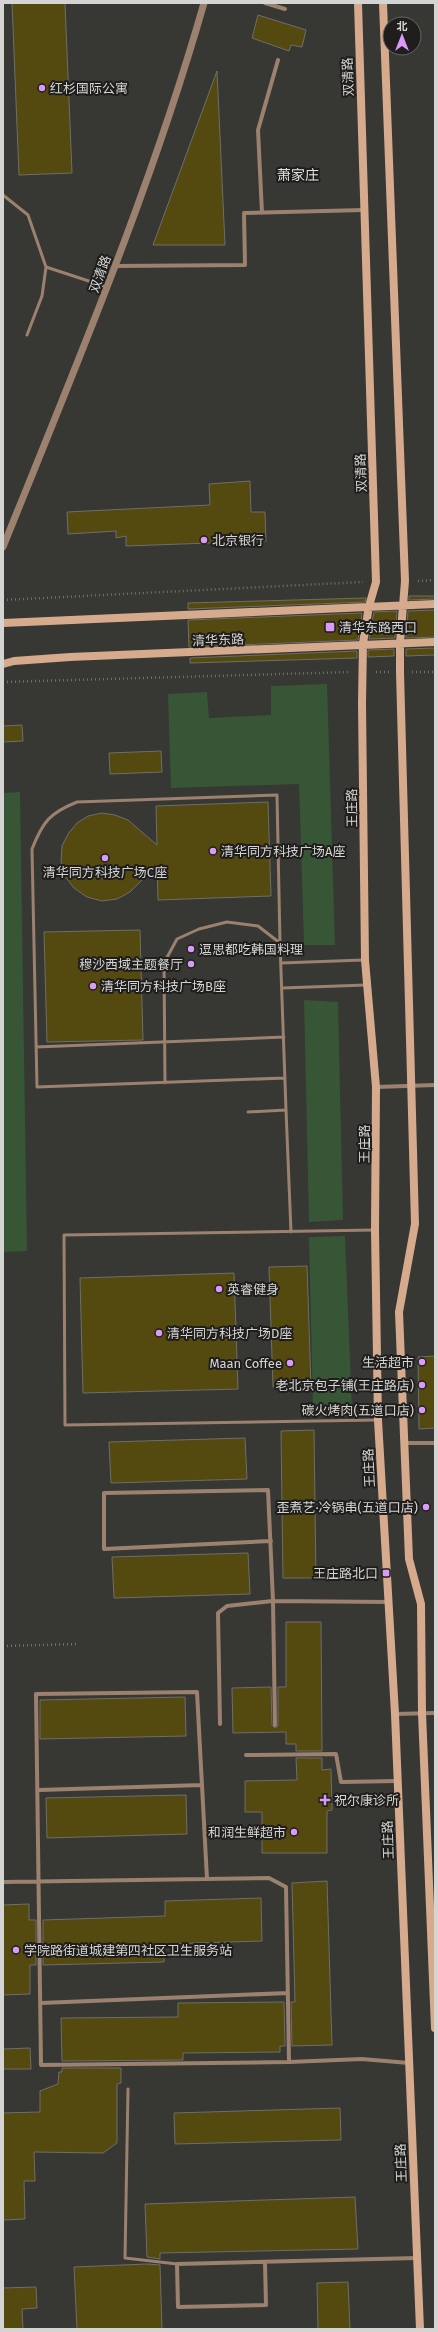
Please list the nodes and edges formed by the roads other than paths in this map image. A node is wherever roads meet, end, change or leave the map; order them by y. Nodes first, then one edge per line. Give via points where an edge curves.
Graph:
1 (204, 3) edge
2 (264, 3) edge
3 (358, 3) edge
4 (383, 3) edge
5 (285, 9) dead end
6 (278, 60) dead end
7 (3, 195) edge
8 (364, 210) junction
9 (262, 213) junction
10 (116, 266) junction
11 (46, 267) junction
12 (108, 287) junction
13 (27, 334) dead end
14 (3, 547) edge
15 (435, 604) edge
16 (404, 605) junction
17 (369, 606) junction
18 (3, 623) edge
19 (435, 642) edge
20 (363, 643) junction
21 (400, 643) junction
22 (3, 664) edge
23 (280, 943) junction
24 (365, 960) junction
25 (281, 963) junction
26 (366, 985) junction
27 (282, 988) junction
28 (284, 1038) junction
29 (164, 1042) junction
30 (36, 1047) junction
31 (285, 1078) junction
32 (165, 1082) junction
33 (435, 1085) edge
34 (411, 1086) junction
35 (376, 1087) junction
36 (286, 1110) junction
37 (248, 1112) dead end
38 (375, 1230) junction
39 (291, 1232) junction
40 (378, 1420) junction
41 (404, 1443) junction
42 (435, 1443) edge
43 (270, 1541) junction
44 (273, 1601) junction
45 (388, 1602) junction
46 (422, 1713) junction
47 (435, 1713) edge
48 (395, 1714) junction
49 (220, 1724) dead end
50 (275, 1725) dead end
51 (246, 1755) dead end
52 (397, 1781) junction
53 (202, 1785) junction
54 (39, 1790) junction
55 (207, 1879) junction
56 (3, 1882) edge
57 (40, 1883) junction
58 (288, 1993) junction
59 (41, 2003) junction
60 (435, 2028) edge
61 (289, 2062) junction
62 (409, 2063) junction
63 (128, 2089) dead end
64 (417, 2258) junction
65 (265, 2263) junction
66 (177, 2264) junction
67 (420, 2329) edge

1 - 10 street, 双清路 via 190,54
2 - 5 street
3 - 8 main road, 双清路
4 - 16 main road
6 - 9 street via 258,130
7 - 11 lane via 28,215
8 - 9 street
8 - 17 main road, 双清路 via 376,582
9 - 10 street via 244,213 245,265
10 - 12 street, 双清路
11 - 12 lane
11 - 13 lane via 42,296
12 - 14 street, 双清路
15 - 16 main road, 清华东路
16 - 17 main road, 清华东路
16 - 21 main road
17 - 18 main road, 清华东路
17 - 20 main road, 王庄路
19 - 21 main road, 清华东路
20 - 21 main road, 清华东路
20 - 22 main road, 清华东路 via 324,648 63,658
20 - 24 main road, 王庄路
21 - 34 main road
23 - 25 lane
23 - 29 lane via 258,926 227,922 199,928 177,940 164,964
23 - 30 lane via 277,795 77,802 57,810 41,826 32,849
24 - 25 lane
24 - 26 main road, 王庄路
25 - 27 lane
26 - 27 lane
26 - 35 main road, 王庄路
27 - 28 lane
28 - 29 lane
28 - 31 lane
29 - 30 lane
29 - 32 lane
30 - 32 lane via 37,1087
31 - 32 lane
31 - 36 lane
33 - 34 street
34 - 35 street
34 - 41 main road via 415,1224 399,1312
35 - 38 main road, 王庄路
36 - 37 lane
36 - 39 lane
38 - 39 lane
38 - 40 main road, 王庄路
39 - 40 lane via 64,1235 65,1425
40 - 45 main road, 王庄路
41 - 42 street
41 - 46 main road via 409,1559 421,1604
43 - 43 street via 268,1490 104,1493 104,1549
43 - 44 street
44 - 45 street
44 - 49 street via 227,1606 218,1613
44 - 50 street
45 - 48 main road, 王庄路
46 - 47 street
46 - 48 street
46 - 60 main road
48 - 52 main road, 王庄路
51 - 52 street via 336,1754 341,1782
52 - 62 main road, 王庄路
53 - 54 street
53 - 54 street via 197,1692 36,1694
53 - 55 street
54 - 57 street
55 - 57 street
55 - 58 street via 269,1878 286,1887
56 - 57 street
57 - 59 street
58 - 59 street
58 - 61 street
59 - 61 street via 41,2065
61 - 62 street via 362,2059
62 - 64 main road, 王庄路
63 - 66 lane via 126,2258
64 - 65 street
64 - 67 main road, 王庄路
65 - 66 street
65 - 66 street via 266,2304 178,2307

